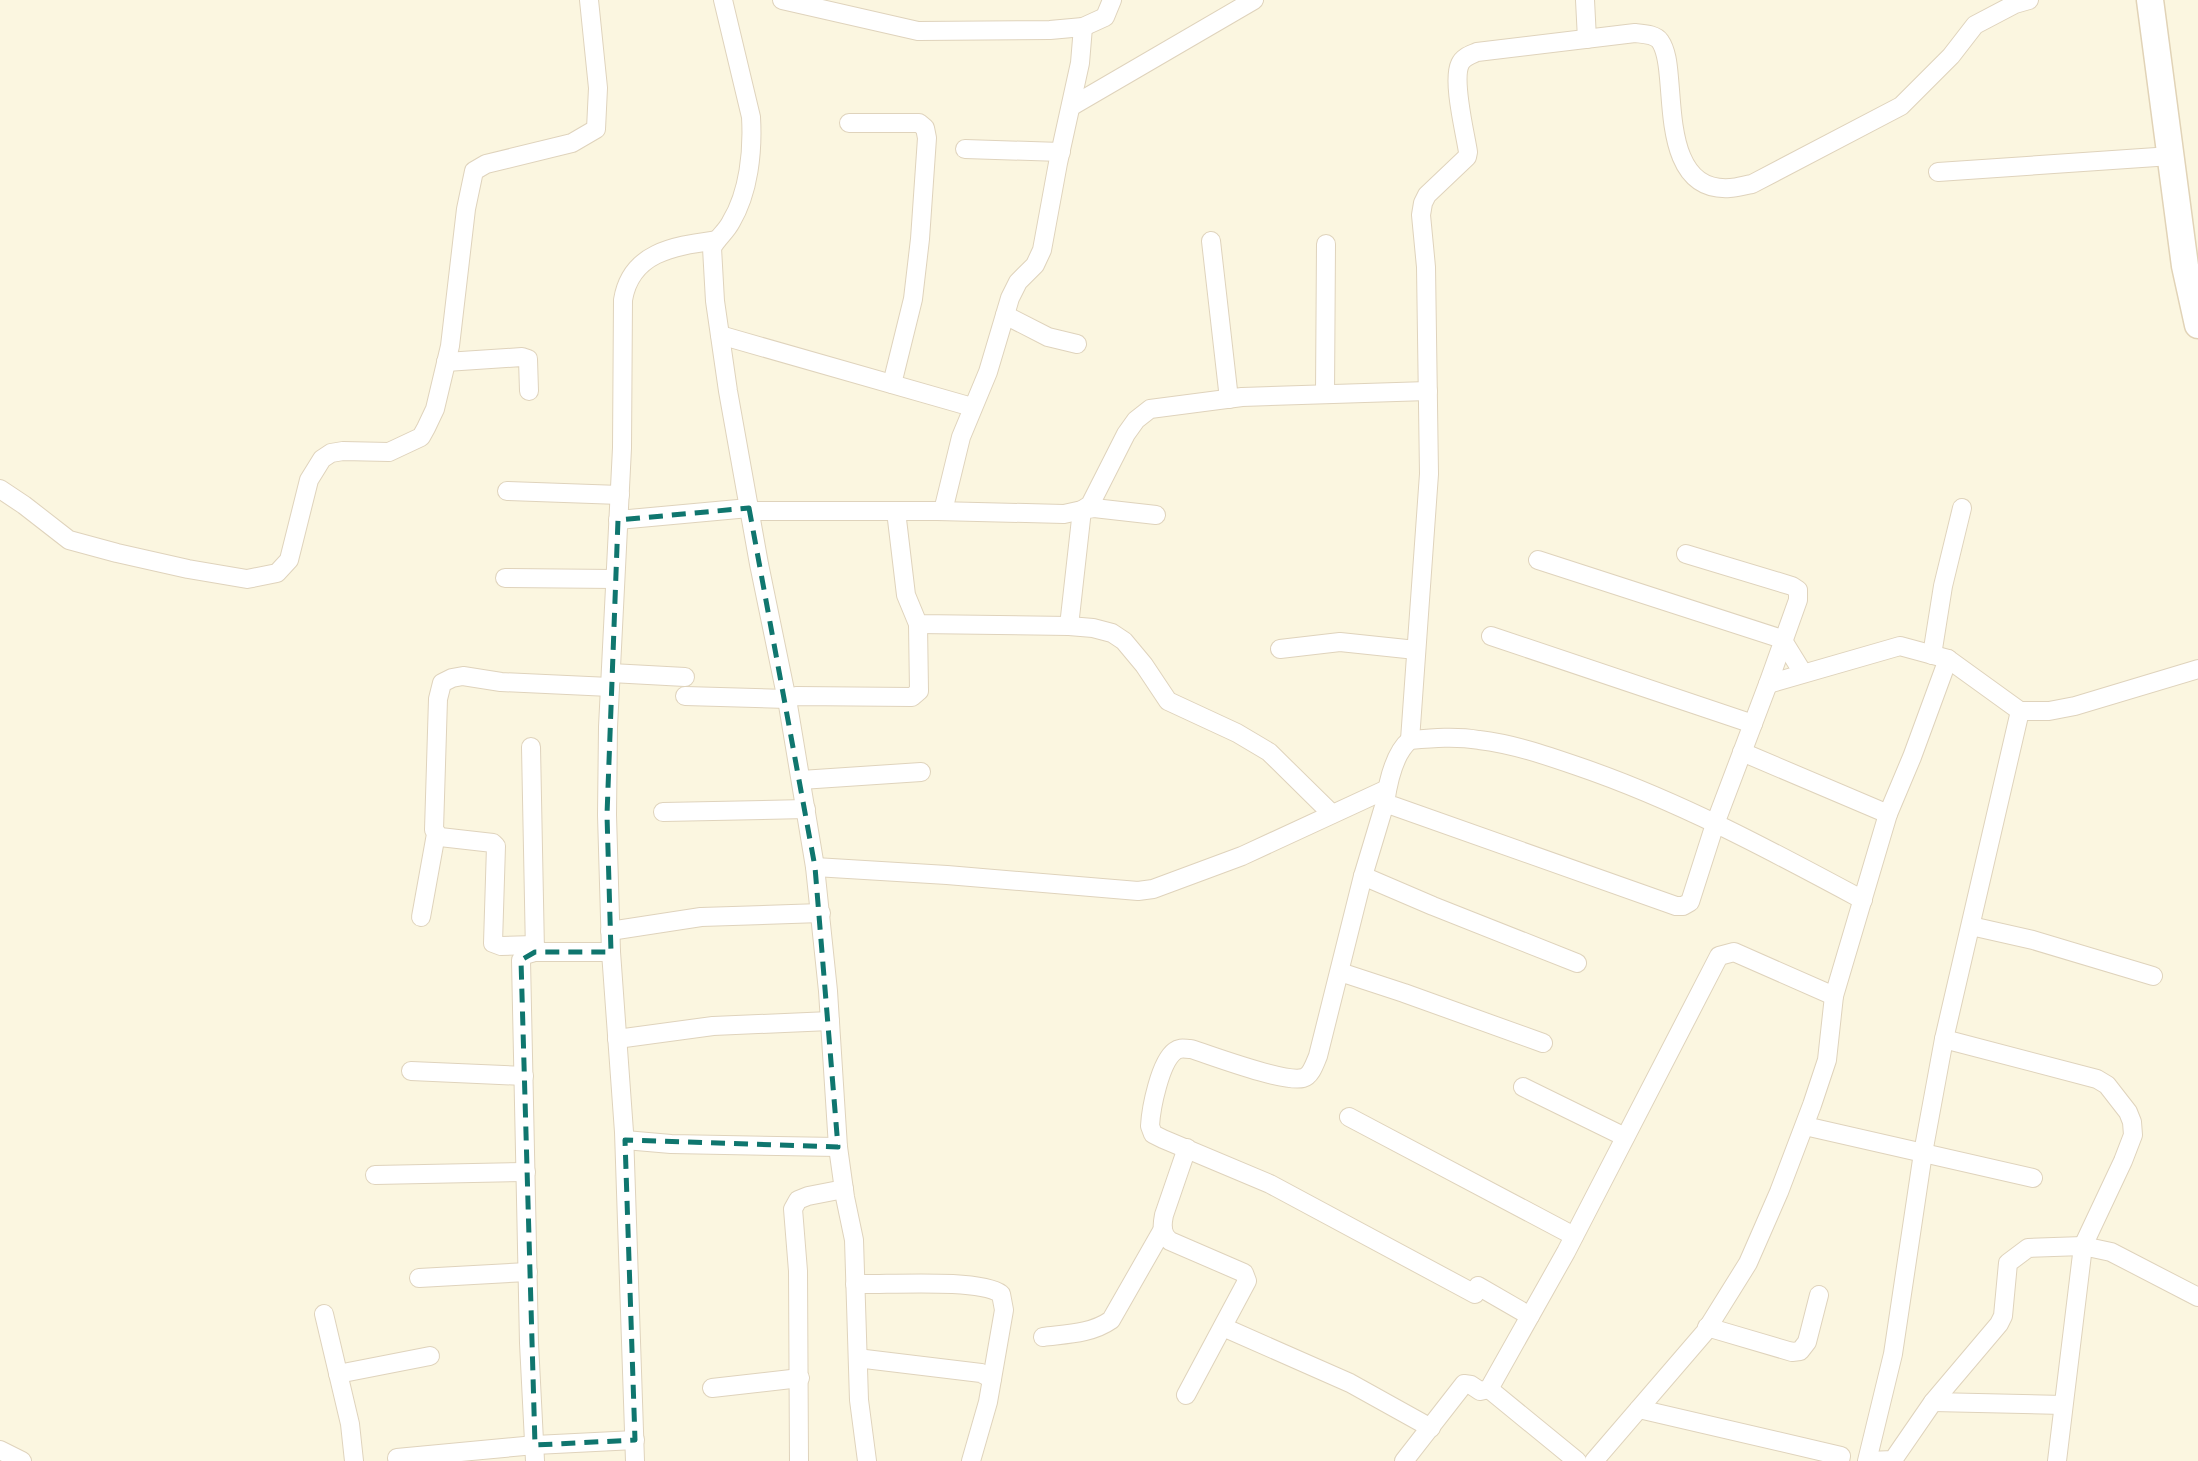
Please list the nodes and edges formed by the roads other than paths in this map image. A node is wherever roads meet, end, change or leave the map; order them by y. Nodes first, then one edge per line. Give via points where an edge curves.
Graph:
1 (589, 0) edge
2 (723, 0) edge
3 (782, 0) edge
4 (1112, 0) edge
5 (1254, 0) edge
6 (1585, 0) edge
7 (2029, 0) edge
8 (2150, 0) edge
9 (1083, 27) junction
10 (1587, 39) junction
11 (1072, 106) junction
12 (849, 123) dead end
13 (965, 149) dead end
14 (1061, 152) junction
15 (2171, 156) junction
16 (1938, 172) dead end
17 (717, 240) junction
18 (1211, 241) dead end
19 (1326, 244) dead end
20 (1005, 315) junction
21 (2198, 325) edge
22 (720, 335) junction
23 (1077, 344) dead end
24 (446, 362) junction
25 (892, 384) junction
26 (529, 391) dead end
27 (1428, 391) junction
28 (1325, 394) junction
29 (1229, 399) junction
30 (972, 407) junction
31 (0, 489) edge
32 (507, 491) dead end
33 (620, 495) junction
34 (1962, 508) dead end
35 (749, 510) junction
36 (896, 510) junction
37 (1082, 510) junction
38 (943, 511) junction
39 (1156, 515) dead end
40 (618, 520) junction
41 (1686, 554) dead end
42 (1538, 560) dead end
43 (505, 578) dead end
44 (615, 579) junction
45 (918, 624) junction
46 (1069, 626) junction
47 (1491, 636) dead end
48 (1782, 639) junction
49 (1280, 649) dead end
50 (1416, 650) junction
51 (1940, 657) junction
52 (2198, 669) edge
53 (1803, 673) junction
54 (685, 677) dead end
55 (611, 680) junction
56 (1768, 684) junction
57 (685, 696) dead end
58 (787, 699) junction
59 (2020, 711) junction
60 (1753, 724) junction
61 (1410, 740) junction
62 (531, 747) dead end
63 (1742, 752) junction
64 (921, 772) dead end
65 (801, 780) junction
66 (1386, 796) junction
67 (806, 809) junction
68 (663, 812) dead end
69 (1332, 814) junction
70 (1888, 814) junction
71 (1715, 824) junction
72 (436, 834) junction
73 (815, 867) junction
74 (1363, 876) junction
75 (1863, 900) junction
76 (821, 913) junction
77 (421, 917) dead end
78 (1971, 926) junction
79 (610, 931) junction
80 (535, 948) junction
81 (611, 952) junction
82 (1577, 963) dead end
83 (1340, 972) junction
84 (2153, 976) dead end
85 (1835, 996) junction
86 (830, 1021) junction
87 (617, 1039) junction
88 (1944, 1039) junction
89 (1543, 1044) dead end
90 (411, 1072) dead end
91 (524, 1076) junction
92 (1523, 1087) dead end
93 (1349, 1117) dead end
94 (1804, 1126) junction
95 (1625, 1137) junction
96 (625, 1140) junction
97 (838, 1147) junction
98 (1187, 1148) junction
99 (1923, 1153) junction
100 (526, 1172) junction
101 (375, 1175) dead end
102 (2033, 1178) dead end
103 (844, 1189) junction
104 (1163, 1230) junction
105 (1574, 1236) junction
106 (2083, 1247) junction
107 (528, 1272) junction
108 (419, 1278) dead end
109 (855, 1284) junction
110 (1819, 1295) dead end
111 (2198, 1297) edge
112 (324, 1314) dead end
113 (1530, 1316) junction
114 (1223, 1327) junction
115 (1707, 1328) junction
116 (1043, 1337) dead end
117 (430, 1356) dead end
118 (865, 1359) dead end
119 (338, 1374) junction
120 (800, 1378) junction
121 (992, 1379) junction
122 (712, 1388) dead end
123 (1489, 1389) junction
124 (1186, 1395) dead end
125 (1933, 1402) junction
126 (2063, 1405) junction
127 (1639, 1409) junction
128 (1431, 1428) junction
129 (635, 1440) junction
130 (0, 1450) edge
131 (535, 1453) edge
132 (397, 1458) dead end
133 (1841, 1459) edge
134 (22, 1461) edge
135 (354, 1461) edge
136 (635, 1461) edge
137 (799, 1461) edge
138 (867, 1461) edge
139 (971, 1461) edge
140 (1404, 1461) edge
141 (1577, 1461) edge
142 (1595, 1461) edge
143 (1868, 1461) edge
144 (1893, 1461) edge
145 (2057, 1461) edge

1 - 24 street via 598,88 596,129 572,143 486,164 474,172
2 - 17 street via 752,134 741,198 732,221
3 - 9 street via 918,31
4 - 9 street via 1105,17
5 - 11 street
6 - 10 street
7 - 10 street via 1975,25 1901,106 1752,184 1731,188 1702,181 1683,163 1667,60 1659,40 1635,33
8 - 15 main road
9 - 11 street
10 - 27 street via 1478,52 1460,63 1459,103 1467,157 1427,195 1421,215
11 - 14 street
12 - 25 street via 919,123 927,138 913,299
13 - 14 street
14 - 20 street via 1042,250 1013,289
15 - 16 street
15 - 21 main road via 2185,267
17 - 22 street via 712,254
17 - 33 street via 658,253 632,272 625,285
18 - 29 street
19 - 28 street
20 - 23 street via 1048,337
20 - 30 street
22 - 25 street
22 - 35 street
24 - 26 street via 528,359
24 - 31 street via 435,409 421,437 389,452 336,452 318,464 309,480 289,560 272,575 247,579 84,545 57,532
25 - 30 street
27 - 28 street
27 - 50 street via 1429,474
28 - 29 street
29 - 37 street via 1144,412 1126,434 1090,505
30 - 38 street
32 - 33 street
33 - 40 street
34 - 51 street via 1943,586
35 - 36 street
35 - 40 street
35 - 58 street
36 - 38 street
36 - 45 street via 906,595
37 - 38 street via 1064,514
37 - 39 street
37 - 46 street
40 - 44 street
41 - 48 street via 1798,590
42 - 48 street
43 - 44 street
44 - 55 street
45 - 46 street
45 - 58 street via 919,691 912,696
46 - 69 street via 1112,633 1124,641 1168,701 1269,752
47 - 60 street
48 - 53 street
48 - 56 street
49 - 50 street via 1340,642
50 - 61 street
51 - 53 street via 1900,646
51 - 59 street
51 - 70 street via 1912,757
52 - 59 street via 2075,706
53 - 56 street
54 - 55 street
55 - 72 street via 501,682 464,676 442,683 433,820
55 - 79 street
56 - 60 street
57 - 58 street
58 - 65 street
59 - 78 street
60 - 63 street
61 - 66 street via 1402,746
61 - 71 street via 1445,737 1526,749 1643,791
62 - 80 street
63 - 70 street
63 - 71 street
64 - 65 street
65 - 67 street
66 - 69 street
66 - 71 street via 1676,906 1690,902
66 - 74 street
67 - 68 street
67 - 73 street
69 - 73 street via 1242,856 1138,891
70 - 75 street
71 - 75 street
72 - 77 street
72 - 80 street via 496,846 493,943
73 - 76 street
74 - 82 street
74 - 83 street
75 - 85 street
76 - 79 street via 701,916
76 - 86 street
78 - 84 street
78 - 88 street
79 - 81 street
80 - 81 street
80 - 91 street via 521,960
81 - 87 street
83 - 89 street
83 - 98 street via 1318,1056 1302,1078 1274,1075 1191,1049 1173,1052 1163,1068 1150,1126 1153,1134
85 - 94 street via 1827,1060
85 - 95 street via 1734,952 1719,956
86 - 87 street via 713,1026
86 - 97 street
87 - 96 street
88 - 99 street
88 - 106 street via 2097,1079 2123,1105 2133,1135
90 - 91 street
91 - 100 street
92 - 95 street
93 - 105 street
94 - 99 street
94 - 115 street via 1748,1263
95 - 105 street
96 - 97 street
96 - 129 street
97 - 103 street
98 - 104 street
98 - 113 street via 1270,1184
99 - 102 street
99 - 143 street via 1893,1354
100 - 101 street
100 - 107 street
103 - 109 street via 854,1240
103 - 120 street via 808,1196 793,1209
104 - 114 street via 1170,1241 1244,1273 1247,1281
104 - 116 street via 1111,1320 1086,1332
105 - 113 street
106 - 111 street via 2111,1252
106 - 125 street via 2028,1248 2008,1263 1999,1324
106 - 126 street
107 - 108 street
107 - 131 street
109 - 121 street via 974,1285 1002,1294 1004,1310
109 - 138 street via 859,1400
110 - 115 street via 1807,1342 1800,1351
112 - 119 street
113 - 123 street
114 - 124 street
114 - 128 street via 1350,1383
115 - 127 street
117 - 119 street
118 - 121 street via 981,1373
119 - 135 street
120 - 122 street
120 - 137 street
121 - 139 street
123 - 128 street via 1480,1391 1464,1384
123 - 141 street
125 - 126 street
125 - 144 street
126 - 145 street
127 - 133 street
127 - 142 street
128 - 140 street
129 - 131 street
129 - 136 street
130 - 134 street
131 - 132 street
133 - 143 street
143 - 144 street

